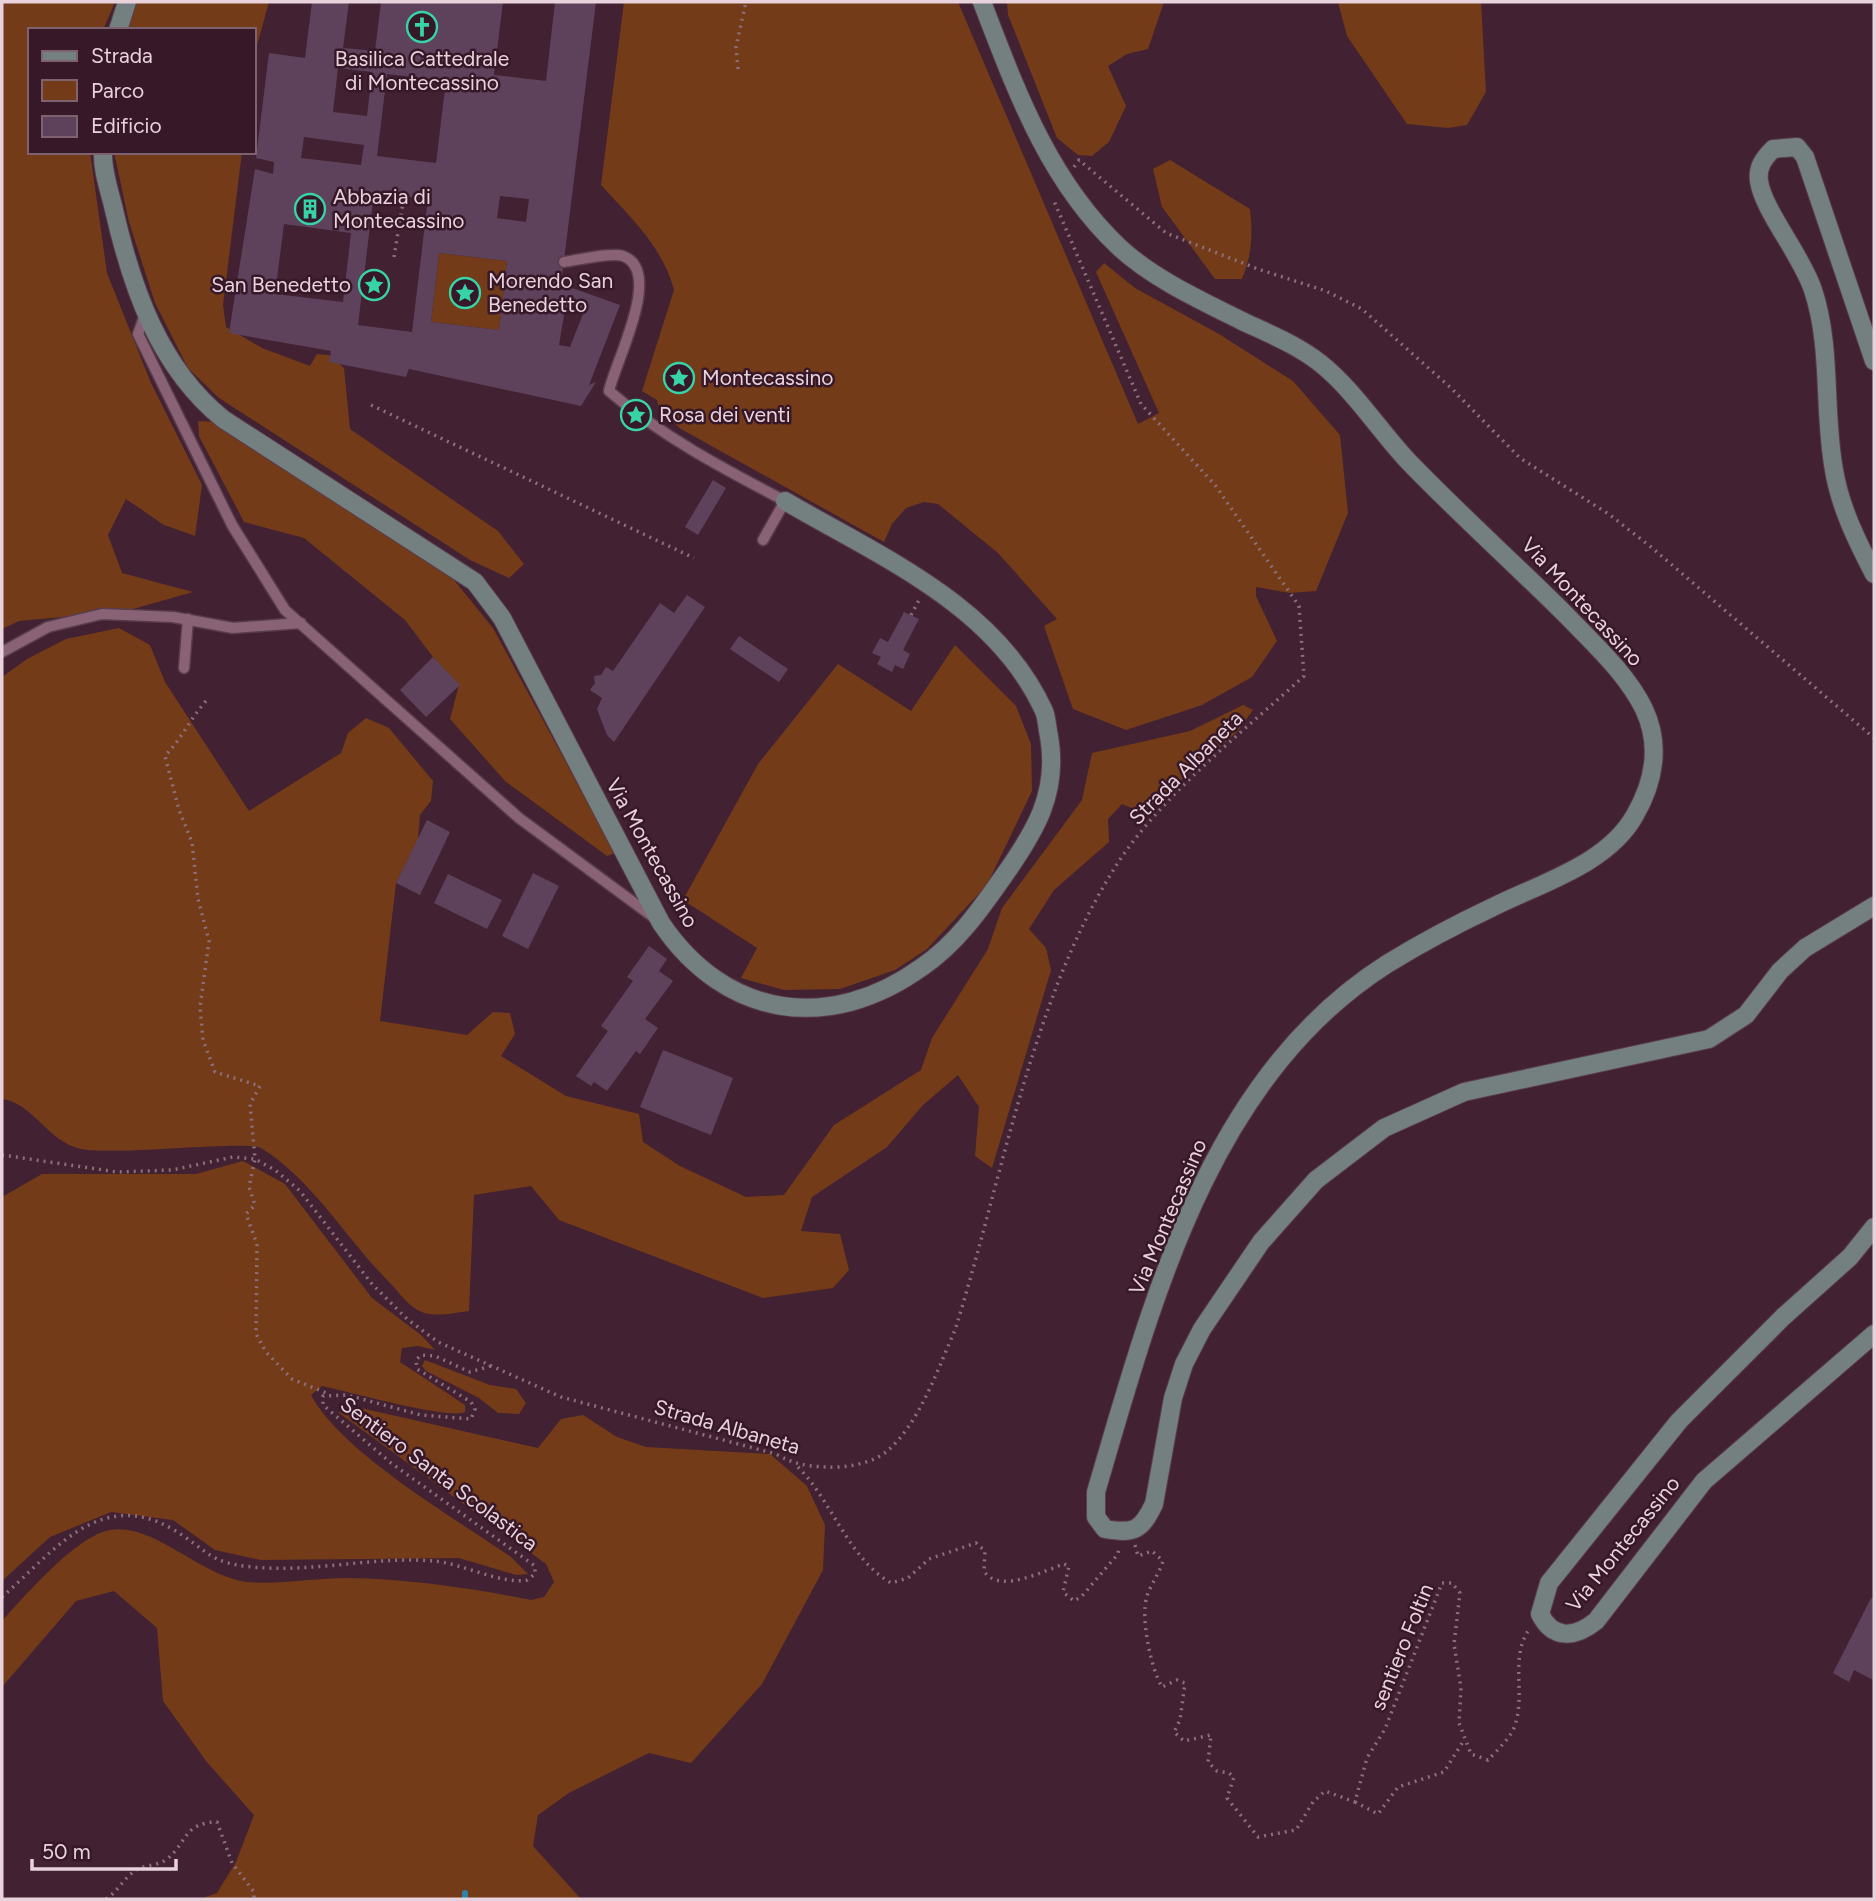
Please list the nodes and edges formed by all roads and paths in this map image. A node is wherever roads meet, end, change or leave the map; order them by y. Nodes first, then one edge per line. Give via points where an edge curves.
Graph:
1 (127, 2) edge
2 (746, 2) edge
3 (982, 2) edge
4 (119, 28) edge
5 (738, 69) dead end
6 (103, 154) edge
7 (1063, 178) junction
8 (404, 196) dead end
9 (394, 257) dead end
10 (564, 262) dead end
11 (146, 312) junction
12 (1874, 361) edge
13 (371, 405) dead end
14 (785, 501) junction
15 (763, 540) dead end
16 (694, 558) dead end
17 (1874, 574) edge
18 (188, 619) junction
19 (301, 624) junction
20 (2, 652) edge
21 (184, 668) dead end
22 (206, 701) dead end
23 (1874, 738) edge
24 (1874, 906) edge
25 (661, 923) junction
26 (2, 1155) edge
27 (255, 1159) junction
28 (1874, 1227) edge
29 (1874, 1334) edge
30 (491, 1366) junction
31 (329, 1394) junction
32 (797, 1466) junction
33 (1120, 1539) junction
34 (2, 1597) edge
35 (1540, 1614) junction
36 (1464, 1739) junction
37 (1355, 1802) junction
38 (106, 1899) edge
39 (254, 1899) edge

1 - 4 street
2 - 5 path via 736,47
3 - 7 street, Via Montecassino via 1023,110
6 - 11 street, Via Montecassino via 129,274
7 - 23 path via 1079,160 1166,233 1326,291 1362,309 1451,388 1520,458 1651,547
7 - 32 path, Strada Albaneta via 1049,190 1141,404 1215,485 1300,606 1304,676 1165,805 1115,867 1066,955 955,1330 932,1384 907,1426 887,1452 859,1464
7 - 33 street, Via Montecassino via 1120,248 1152,271 1320,363 1407,460 1597,647 1634,692 1655,743 1652,779 1634,818 1616,842 1434,938 1347,992 1304,1031 1228,1135 1195,1200 1164,1278 1096,1492 1096,1517
8 - 9 path
10 - 14 lane via 621,255 638,270 639,301 609,391 721,468
11 - 19 lane via 138,334 233,525 285,610
11 - 25 street, Via Montecassino via 181,378 206,406 475,582 489,597
12 - 17 street via 1805,157 1797,148 1773,149 1763,159 1759,183 1814,293 1825,357 1834,471 1846,512
13 - 16 path
14 - 15 lane
14 - 25 street, Via Montecassino via 930,586 976,621 1010,656 1044,712 1052,781 1037,824 973,919 923,967 867,997 848,1003 794,1006 740,994 699,969
18 - 19 lane via 233,628
18 - 20 lane via 102,614 48,627
18 - 21 lane
19 - 25 lane via 519,818
22 - 27 path via 189,720 184,737 165,756 192,842 198,899 209,941 200,1007 203,1040 215,1072 260,1086 250,1104
24 - 33 street via 1805,948 1780,971 1746,1015 1709,1039 1464,1092 1384,1128 1316,1180 1261,1242 1202,1329 1173,1398 1154,1504 1147,1520
26 - 27 path via 117,1172 172,1170 233,1157
27 - 30 path, Strada Albaneta via 300,1191 372,1284 407,1319 438,1342
27 - 31 path via 248,1187 255,1205 246,1214 257,1244 256,1334 292,1379
28 - 35 street, Via Montecassino via 1850,1257 1679,1421 1549,1583
29 - 35 street, Via Montecassino via 1704,1481 1585,1630 1558,1634
30 - 31 path, Sentiero Santa Scolastica via 470,1373 435,1356 421,1355 416,1360 417,1369 471,1402 475,1409 471,1419 421,1415
30 - 32 path, Strada Albaneta via 561,1397 776,1454
31 - 34 path, Sentiero Santa Scolastica via 323,1405 329,1412 391,1463 535,1566 535,1574 522,1581 434,1560 277,1568 222,1563 168,1527 125,1516 74,1530
32 - 33 path via 866,1560 891,1583 908,1578 929,1559 976,1543 985,1551 984,1571 993,1579 1028,1577 1064,1563 1069,1566 1063,1592 1074,1601 1118,1554
33 - 37 path via 1135,1545 1138,1556 1152,1551 1163,1561 1147,1596 1145,1614 1155,1677 1162,1687 1177,1680 1185,1683 1174,1732 1184,1741 1211,1735 1208,1762 1217,1772 1234,1777 1227,1798 1258,1837 1296,1830 1325,1791
35 - 36 path via 1521,1640 1515,1728 1488,1760 1472,1755
36 - 37 path via 1444,1772 1398,1787 1378,1814
36 - 37 path, sentiero Foltin via 1454,1644 1460,1593 1452,1583 1442,1583 1385,1729 1367,1758
38 - 39 path via 132,1872 173,1854 188,1831 203,1822 217,1822 224,1847

